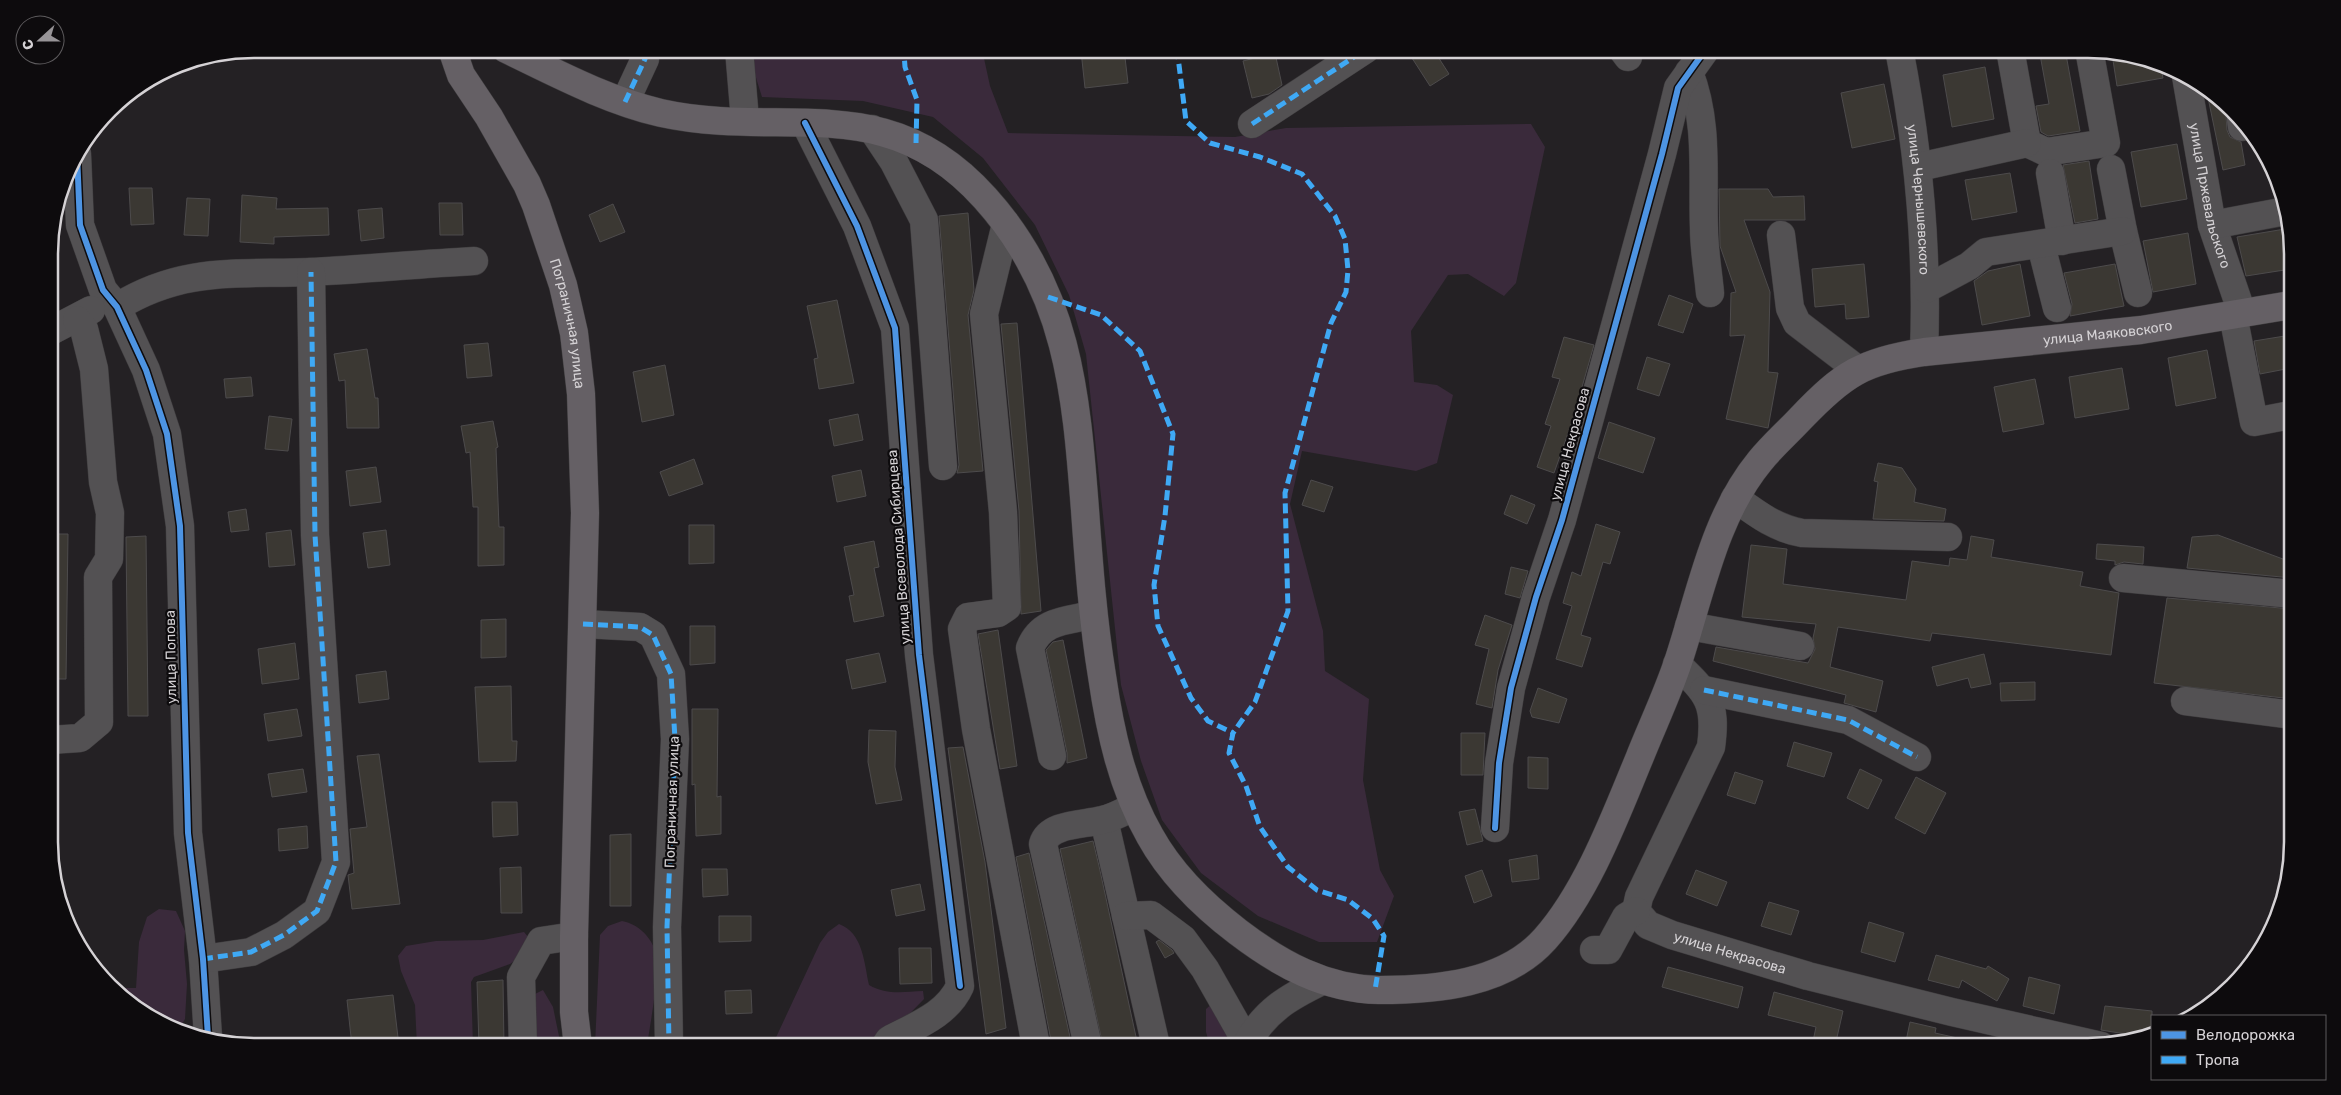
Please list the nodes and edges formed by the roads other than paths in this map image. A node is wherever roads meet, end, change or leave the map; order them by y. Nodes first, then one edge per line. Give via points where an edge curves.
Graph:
1 (455, 58) edge
2 (525, 58) edge
3 (645, 58) edge
4 (740, 58) edge
5 (1352, 58) edge
6 (1700, 58) edge
7 (1900, 58) edge
8 (2012, 58) edge
9 (2091, 58) edge
10 (1690, 72) junction
11 (2188, 85) edge
12 (626, 102) junction
13 (745, 120) junction
14 (805, 123) junction
15 (1252, 124) dead end
16 (872, 129) junction
17 (2028, 143) junction
18 (1919, 167) junction
19 (78, 168) edge
20 (2111, 169) dead end
21 (2050, 173) dead end
22 (2279, 212) edge
23 (1006, 224) junction
24 (2212, 225) junction
25 (2123, 231) junction
26 (1781, 235) dead end
27 (2051, 243) junction
28 (474, 260) dead end
29 (311, 272) junction
30 (1926, 289) junction
31 (1710, 293) dead end
32 (2138, 293) dead end
33 (110, 299) junction
34 (2284, 306) edge
35 (2057, 308) dead end
36 (2238, 314) junction
37 (77, 320) junction
38 (58, 328) edge
39 (1924, 352) junction
40 (1857, 369) junction
41 (2284, 416) edge
42 (943, 466) dead end
43 (1735, 498) junction
44 (1948, 538) dead end
45 (2122, 578) dead end
46 (2284, 593) edge
47 (1092, 615) junction
48 (582, 624) junction
49 (1689, 626) junction
50 (1800, 646) dead end
51 (1678, 664) junction
52 (1704, 690) junction
53 (2185, 701) dead end
54 (2284, 714) edge
55 (58, 739) edge
56 (1052, 756) dead end
57 (1917, 757) dead end
58 (1135, 806) junction
59 (1104, 820) junction
60 (1495, 828) dead end
61 (1636, 912) junction
62 (1126, 916) junction
63 (574, 936) junction
64 (1594, 950) dead end
65 (203, 959) junction
66 (1322, 980) junction
67 (208, 1032) edge
68 (522, 1038) edge
69 (577, 1038) edge
70 (669, 1038) edge
71 (893, 1038) edge
72 (1034, 1038) edge
73 (1086, 1038) edge
74 (1154, 1038) edge
75 (1243, 1038) edge
76 (1250, 1038) edge
77 (2066, 1038) edge

1 - 48 main road, Пограничная улица via 461,75 527,184 563,285 574,333 585,455
2 - 12 main road, улица Маяковского via 589,89
3 - 12 street
4 - 13 street
5 - 15 street
6 - 10 street, улица Некрасова
7 - 18 street, улица Чернышевского
8 - 17 street
9 - 17 street via 2106,143 2046,152
10 - 31 street via 1698,94 1702,121 1704,229
10 - 60 street, улица Некрасова via 1678,88 1562,520 1536,597 1514,679 1499,763
11 - 24 street, улица Пржевальского
12 - 13 main road, улица Маяковского via 662,113
13 - 14 main road, улица Маяковского
14 - 16 main road, улица Маяковского
14 - 71 street, улица Всеволода Сибирцева via 857,226 895,328 919,654 960,986 941,1012
16 - 23 main road, улица Маяковского via 916,143 936,154 958,171
16 - 42 street via 894,162 924,220
17 - 18 street
18 - 30 street, улица Чернышевского
19 - 33 street, улица Попова via 80,225
20 - 25 street
21 - 27 street
22 - 24 street
23 - 47 main road, улица Маяковского via 1048,297 1073,382
23 - 72 street via 984,314 1003,512 1007,607 998,613 968,617 962,629 976,728
24 - 36 street, улица Пржевальского
25 - 27 street
25 - 32 street
26 - 40 street via 1790,308 1797,323
27 - 30 street via 1986,252 1969,266
27 - 35 street
28 - 29 street
29 - 33 street via 216,273
29 - 65 street via 315,535 336,862 317,911 284,935 251,952
30 - 39 street, улица Чернышевского
33 - 37 street
33 - 65 street, улица Попова via 146,370 167,434 180,526 188,833
34 - 36 main road, улица Маяковского
36 - 39 main road, улица Маяковского via 2112,334
36 - 41 street, улица Пржевальского via 2254,422
37 - 38 street
37 - 55 street via 84,329 94,369 103,482 110,513 109,559 98,577 99,722 80,738
39 - 40 main road, улица Маяковского via 1894,356
40 - 43 main road, улица Маяковского via 1821,397 1758,463
43 - 44 street via 1785,530
43 - 49 main road, улица Маяковского via 1715,542
45 - 46 street
47 - 56 street via 1046,626 1035,636 1030,648
47 - 58 main road, улица Маяковского via 1114,742
48 - 63 main road, Пограничная улица
48 - 70 street, Пограничная улица via 640,627 653,635 671,674 675,739 667,936
49 - 50 street
49 - 51 main road, улица Маяковского
51 - 52 street
51 - 66 main road, улица Маяковского via 1616,815 1584,880 1558,924 1534,951 1513,966 1451,984 1375,990
52 - 57 street via 1848,720
52 - 61 street via 1714,723 1711,747 1639,897
53 - 54 street
58 - 59 street
58 - 66 main road, улица Маяковского via 1169,865 1219,918 1272,956
59 - 62 street
59 - 73 street via 1053,830 1043,844
61 - 64 street via 1626,917 1608,950
61 - 77 street, улица Некрасова via 1648,924 1672,935 1798,973
62 - 74 street
62 - 75 street via 1151,915 1183,939 1205,968
63 - 68 street via 542,941 521,977
63 - 69 main road, Пограничная улица
65 - 67 street, улица Попова
66 - 76 street via 1284,1000 1254,1030

